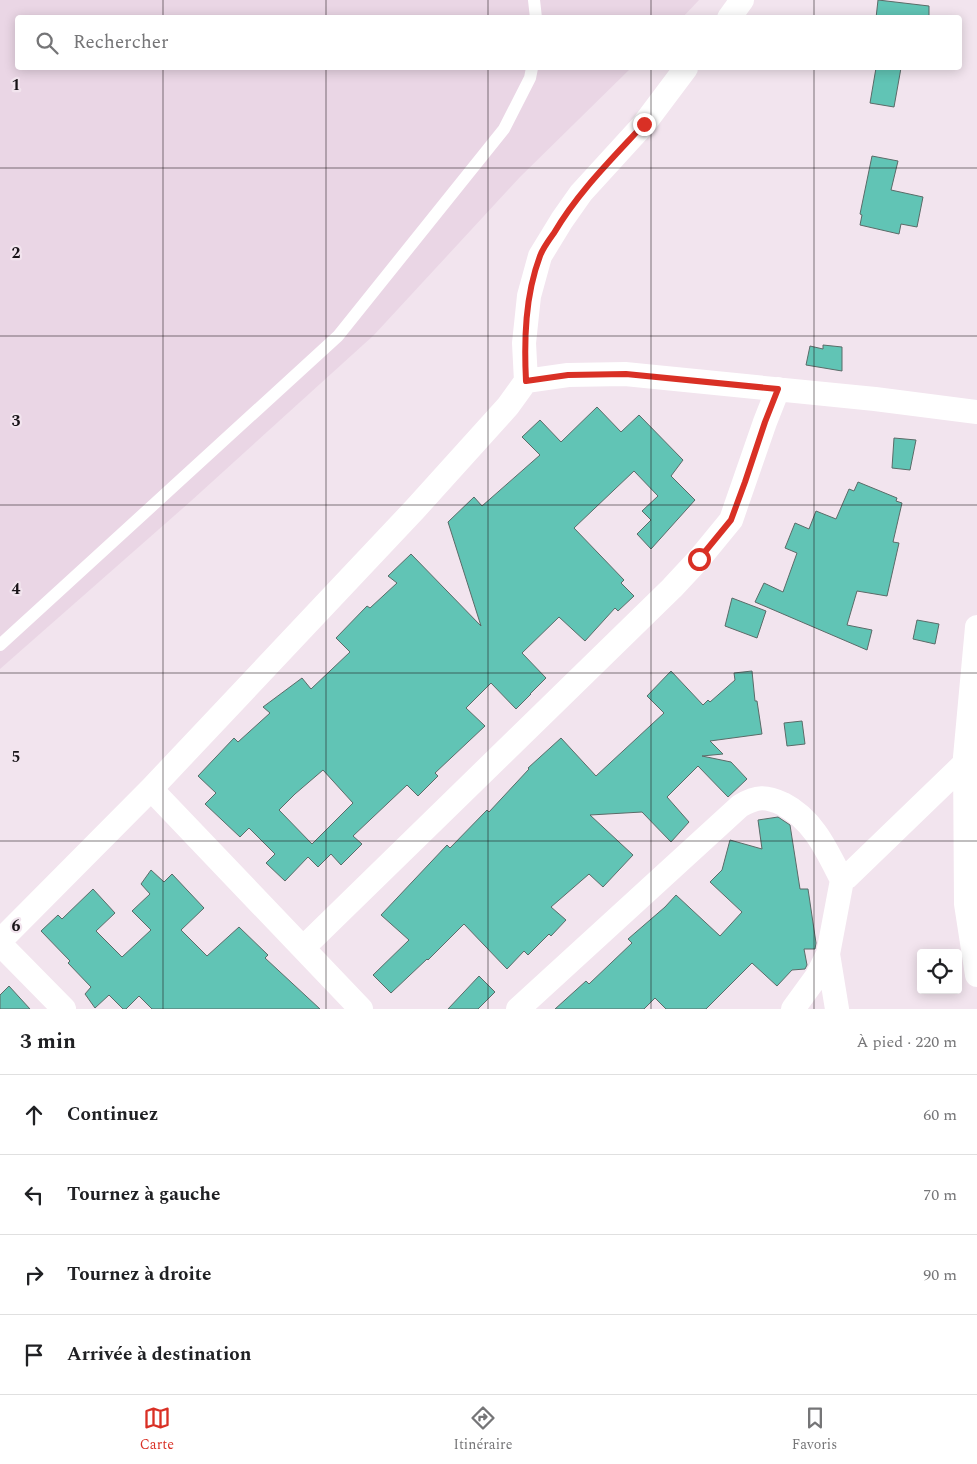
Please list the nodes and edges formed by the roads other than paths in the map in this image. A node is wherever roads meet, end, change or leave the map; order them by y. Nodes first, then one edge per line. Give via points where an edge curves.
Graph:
1 (534, 0) edge
2 (742, 0) edge
3 (536, 15) edge
4 (731, 15) edge
5 (532, 70) edge
6 (684, 70) edge
7 (526, 381) junction
8 (778, 389) junction
9 (977, 412) edge
10 (977, 627) edge
11 (0, 645) edge
12 (965, 763) junction
13 (151, 789) junction
14 (842, 880) junction
15 (0, 942) edge
16 (304, 948) junction
17 (828, 954) junction
18 (977, 975) edge
19 (64, 1009) edge
20 (361, 1009) edge
21 (518, 1009) edge
22 (793, 1009) edge
23 (837, 1009) edge

1 - 3 lane
2 - 4 street
5 - 11 lane via 504,128 338,336
6 - 7 street via 644,124 581,193 540,256 529,296 524,343
7 - 8 street via 568,375 626,374
7 - 13 street via 508,406 415,509
8 - 9 street
8 - 16 street via 731,520 699,559
10 - 12 street
12 - 14 street
12 - 18 street via 966,904
13 - 15 street
13 - 16 street
14 - 17 street
14 - 21 street via 820,837 796,811 766,797 750,800
15 - 19 street
16 - 20 street
17 - 22 street via 817,976
17 - 23 street

